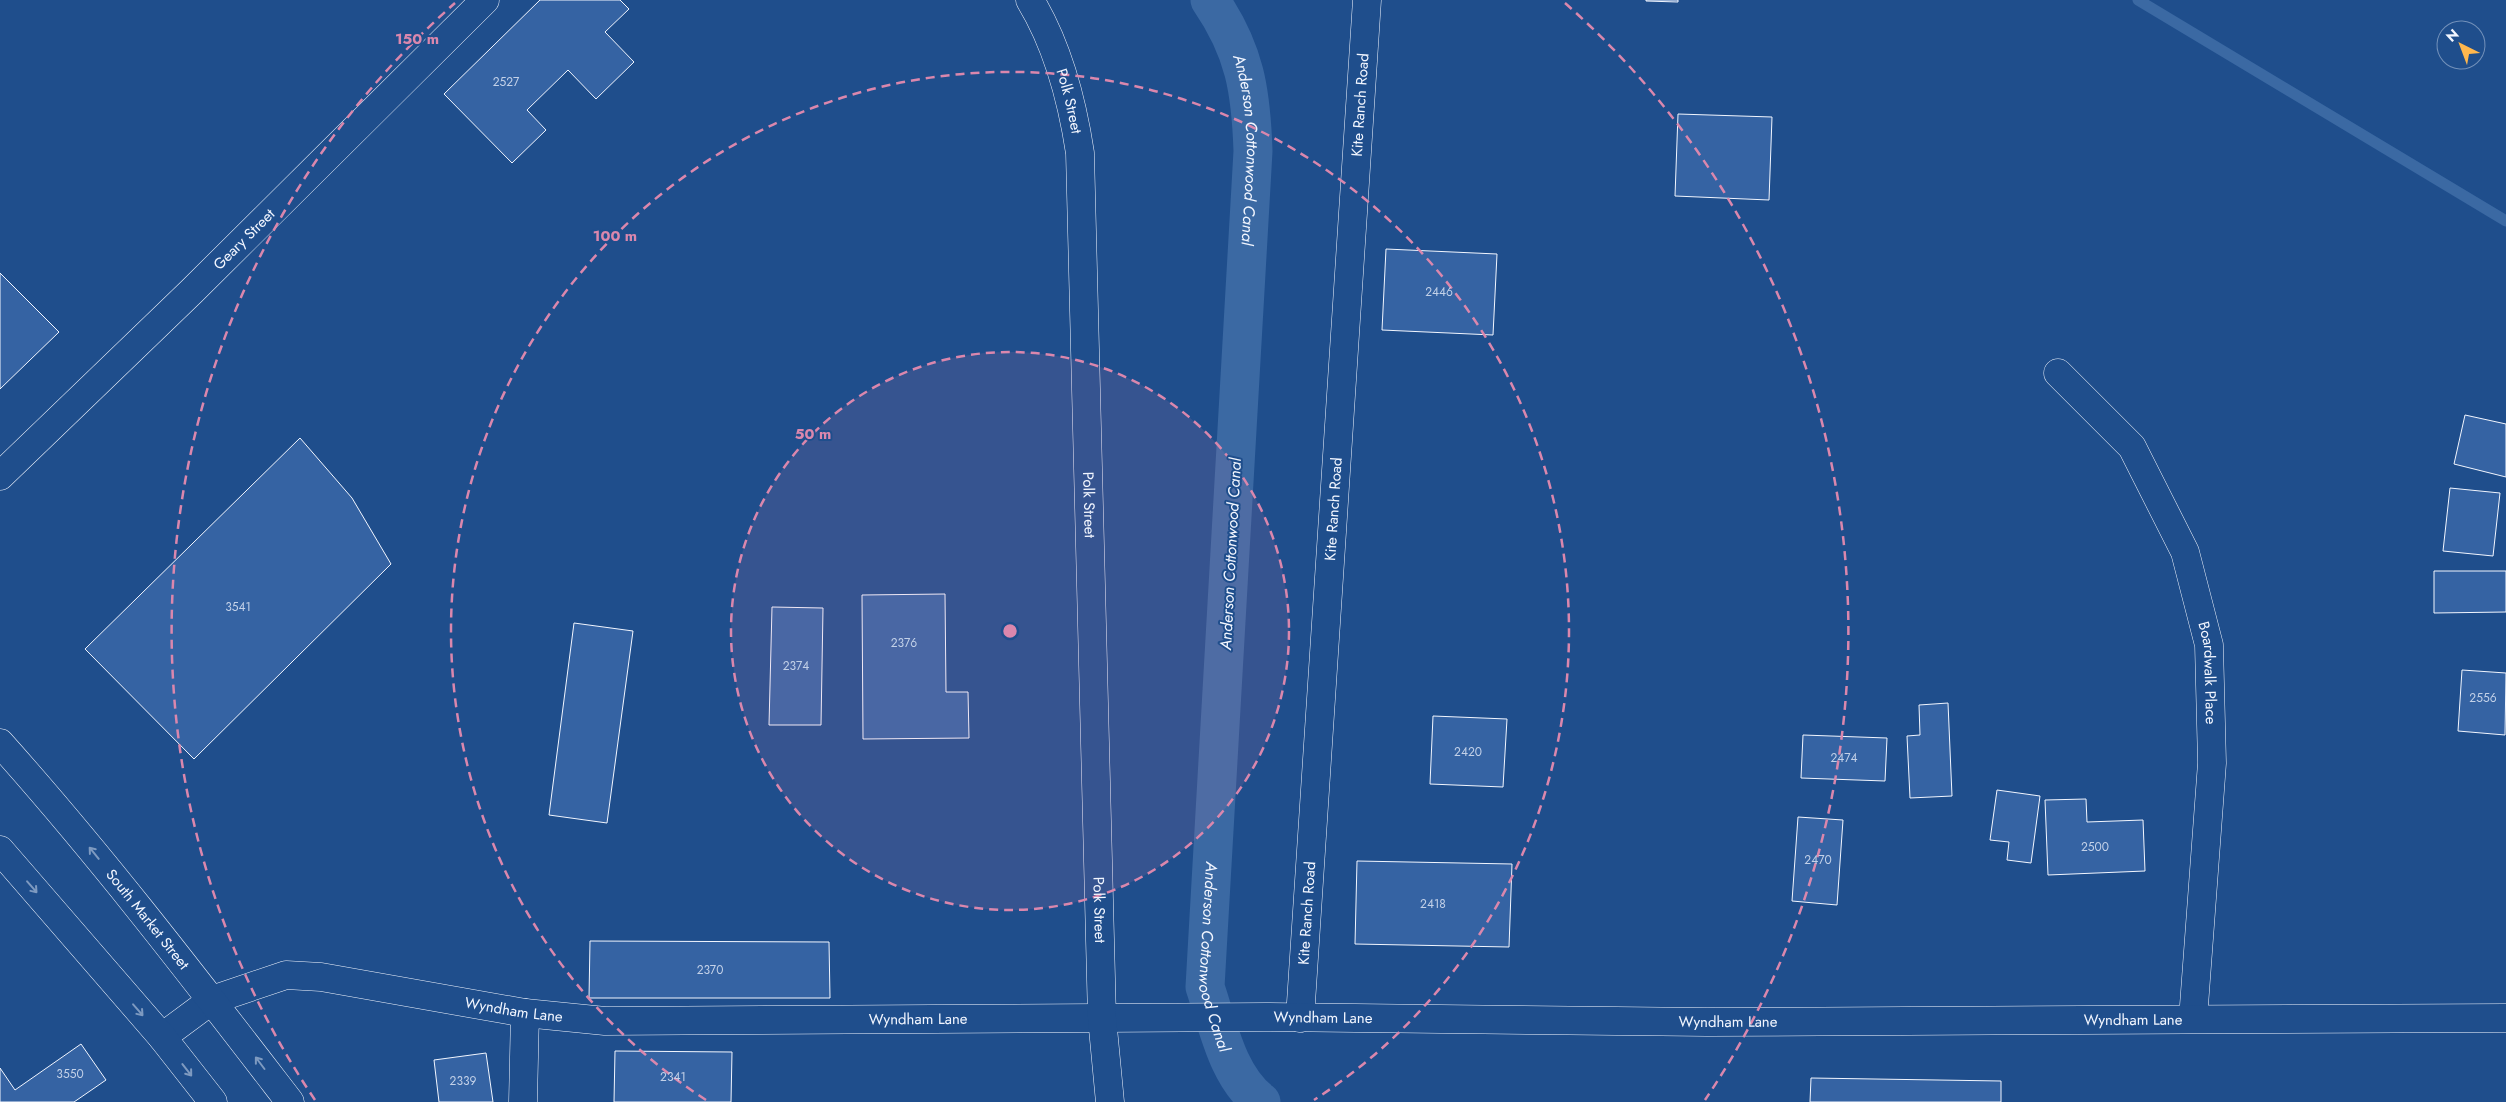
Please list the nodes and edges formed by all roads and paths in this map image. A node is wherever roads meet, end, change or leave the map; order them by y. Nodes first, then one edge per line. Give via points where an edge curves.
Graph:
1 (485, 0) edge
2 (1030, 0) edge
3 (1367, 0) edge
4 (2058, 373) dead end
5 (0, 476) edge
6 (0, 743) edge
7 (0, 850) edge
8 (212, 1000) junction
9 (525, 1013) junction
10 (1102, 1018) junction
11 (1300, 1018) junction
12 (2506, 1018) edge
13 (2193, 1019) junction
14 (162, 1037) junction
15 (213, 1102) edge
16 (290, 1102) edge
17 (523, 1102) edge
18 (1110, 1102) edge

1 - 5 street, Geary Street
2 - 10 street, Polk Street via 1056,58 1070,100 1080,152
3 - 11 street, Kite Ranch Road
4 - 13 street, Boardwalk Place via 2132,447 2184,552 2209,645 2212,763
8 -> 6 street, South Market Street via 51,800
7 -> 14 street
8 - 9 street, Wyndham Lane via 286,975 321,977
8 - 14 street, Wyndham Lane
16 -> 8 street, South Market Street
9 - 10 street, Wyndham Lane via 605,1021
9 - 17 street
10 - 11 street, Wyndham Lane
10 - 18 street, Polk Street
11 - 13 street, Wyndham Lane via 1707,1022
12 - 13 street, Wyndham Lane
14 -> 15 street

